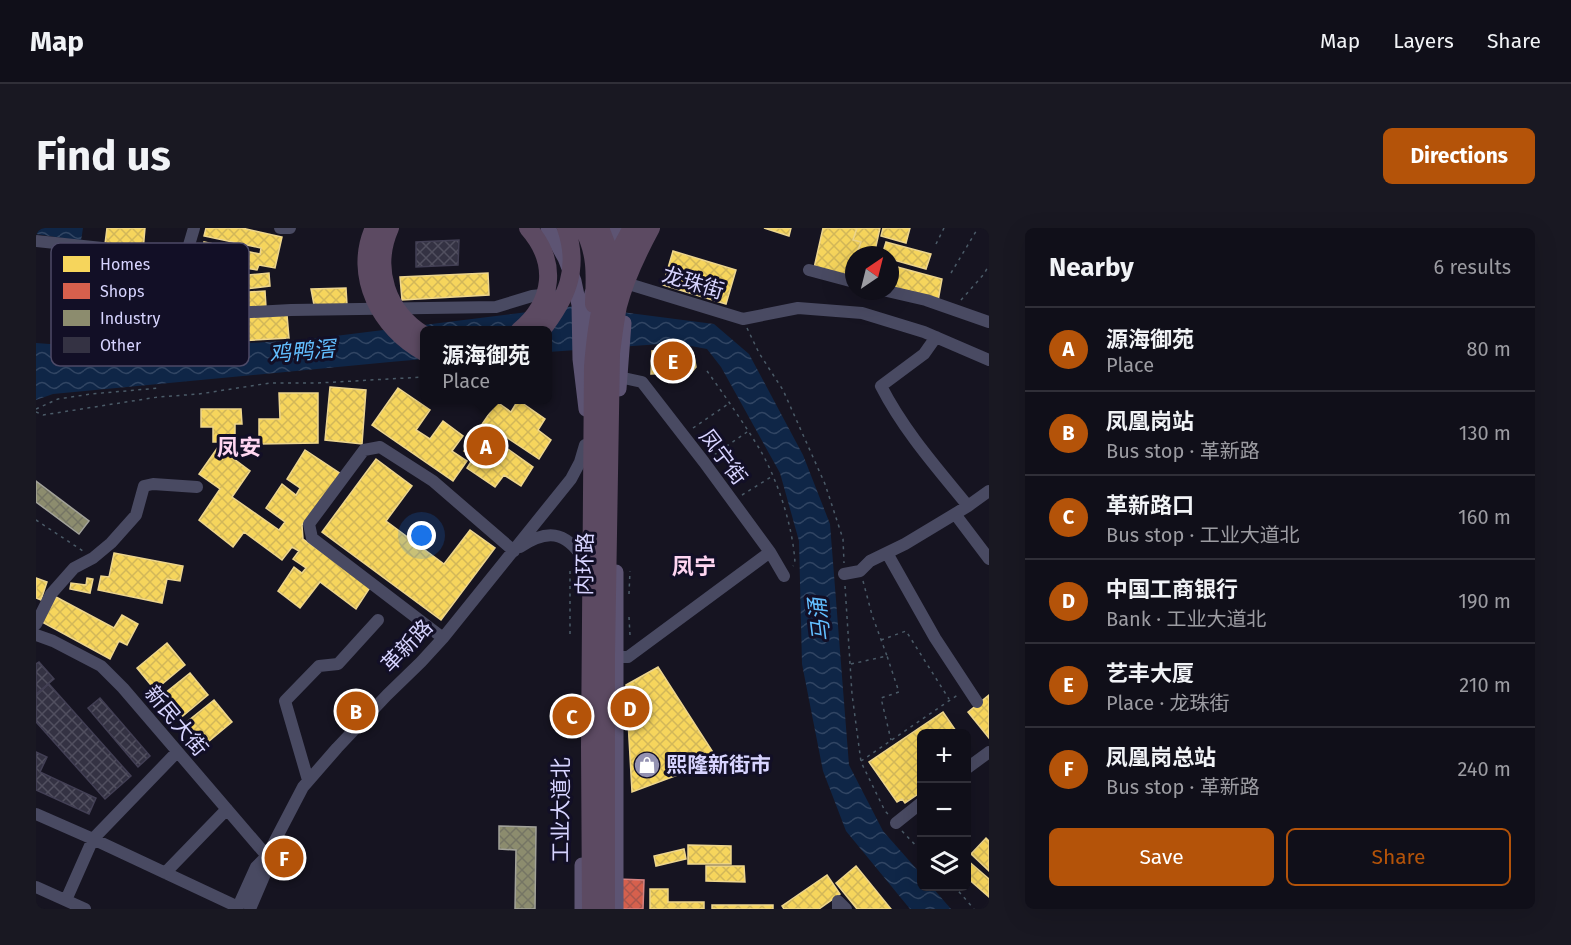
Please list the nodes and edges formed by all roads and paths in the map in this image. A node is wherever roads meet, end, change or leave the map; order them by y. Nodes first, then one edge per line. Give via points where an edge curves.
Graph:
1 (194, 228) edge
2 (280, 228) edge
3 (290, 228) edge
4 (374, 228) edge
5 (385, 228) edge
6 (390, 228) edge
7 (528, 228) edge
8 (548, 228) edge
9 (566, 228) edge
10 (583, 228) edge
11 (600, 228) edge
12 (616, 228) edge
13 (625, 228) edge
14 (632, 228) edge
15 (643, 228) edge
16 (651, 228) edge
17 (659, 228) edge
18 (944, 228) edge
19 (978, 228) edge
20 (36, 241) edge
21 (55, 243) edge
22 (189, 243) edge
23 (936, 244) dead end
24 (989, 265) edge
25 (809, 270) dead end
26 (951, 273) dead end
27 (845, 280) edge
28 (632, 285) junction
29 (899, 294) edge
30 (584, 304) junction
31 (616, 305) junction
32 (961, 306) junction
33 (387, 308) junction
34 (249, 313) edge
35 (743, 319) junction
36 (989, 322) edge
37 (523, 326) edge
38 (544, 326) edge
39 (420, 332) edge
40 (936, 337) junction
41 (420, 349) edge
42 (600, 352) junction
43 (989, 360) edge
44 (707, 371) dead end
45 (420, 377) edge
46 (619, 377) junction
47 (159, 388) dead end
48 (729, 403) junction
49 (36, 410) edge
50 (748, 431) junction
51 (682, 435) junction
52 (585, 445) junction
53 (704, 462) junction
54 (772, 476) junction
55 (197, 487) dead end
56 (989, 491) edge
57 (732, 501) junction
58 (969, 506) junction
59 (955, 514) junction
60 (36, 520) edge
61 (514, 551) junction
62 (770, 552) junction
63 (887, 553) junction
64 (93, 558) junction
65 (590, 558) junction
66 (989, 559) edge
67 (570, 570) dead end
68 (630, 571) dead end
69 (860, 571) junction
70 (844, 574) junction
71 (784, 576) joint
72 (629, 603) dead end
73 (378, 620) dead end
74 (36, 624) edge
75 (570, 634) dead end
76 (36, 635) edge
77 (443, 638) junction
78 (881, 640) junction
79 (887, 656) junction
80 (601, 659) junction
81 (850, 664) junction
82 (968, 688) junction
83 (950, 700) junction
84 (977, 702) dead end
85 (601, 711) junction
86 (891, 741) junction
87 (177, 752) junction
88 (989, 752) edge
89 (861, 762) junction
90 (971, 765) edge
91 (308, 780) junction
92 (917, 806) edge
93 (227, 809) junction
94 (36, 814) edge
95 (896, 823) junction
96 (93, 839) junction
97 (917, 847) edge
98 (267, 856) junction
99 (165, 873) junction
100 (582, 874) junction
101 (36, 887) edge
102 (958, 891) edge
103 (66, 900) junction
104 (242, 908) edge
105 (85, 909) edge
106 (582, 909) edge
107 (590, 909) edge
108 (598, 909) edge
109 (606, 909) edge
110 (616, 909) edge
111 (838, 909) edge
112 (846, 909) edge
113 (974, 909) edge

1 - 22 street
2 - 3 street
4 - 41 highway via 366,257 376,303 396,331
5 - 33 street via 378,249 377,271
6 - 39 highway via 381,260 384,282 400,313
7 - 37 highway via 544,250 549,276 539,308
8 - 30 main road
9 - 38 highway via 571,266 567,288
10 - 42 highway via 594,260
11 - 42 highway via 609,250 615,298
12 - 30 main road
13 - 31 street
14 - 42 highway, 内环路 via 604,293 596,327
15 - 31 main road via 626,267
16 - 42 highway, 内环路
17 - 28 main road
18 - 23 path
19 - 26 path
20 - 21 street
24 - 32 path
25 - 27 street
28 - 31 main road
28 - 35 street, 龙珠街
29 - 32 street
30 - 33 street via 561,294 532,296 496,307
30 - 42 main road
31 - 42 main road
32 - 36 street
33 - 34 street
35 - 40 street via 798,308 862,313
35 - 70 path via 783,390 825,484 843,539
40 - 43 street
40 - 58 street via 924,354 882,386 912,438
42 - 46 main road
42 - 52 main road, 工业大道北 via 586,409
42 - 65 street
42 - 80 main road, 工业大道北 via 610,463
42 - 107 highway, 内环路 via 592,400
42 - 109 highway, 内环路
44 - 48 path
45 - 49 path via 270,383 44,415
46 - 51 street, 凤宁街 via 642,382
46 - 80 main road
47 - 49 path via 58,399
48 - 50 path
48 - 51 path
50 - 53 path
50 - 54 path
51 - 53 street, 凤宁街
52 - 61 street, 革新路 via 571,479
52 - 65 main road, 工业大道北
53 - 57 street, 凤宁街
54 - 57 path
54 - 71 path via 794,548 795,563
55 - 64 street via 144,486 136,516
56 - 58 street
57 - 62 street, 凤宁街
58 - 59 street
59 - 63 street
59 - 66 street
60 - 64 path
61 - 65 street via 546,535 560,536
61 - 77 street, 革新路
61 - 77 street via 434,481 380,447 364,450 309,524 312,538
62 - 71 street, 凤宁街
62 - 80 street via 628,657
63 - 69 street
63 - 82 street
64 - 74 street via 74,567 51,594
65 - 80 main road, 工业大道北
67 - 75 path
68 - 72 path
69 - 70 street
69 - 78 path
70 - 81 path
73 - 91 street via 338,664 319,666 285,700
76 - 87 street, 新民大街 via 101,666
77 - 91 street, 革新路
78 - 79 path
78 - 83 path via 906,631
79 - 81 path
79 - 86 path via 899,692 881,698
80 - 85 main road, 工业大道北
80 - 85 main road, 工业大道北
81 - 89 path
82 - 83 path
82 - 84 street
83 - 86 path
85 - 100 main road, 工业大道北
85 - 108 street
85 - 109 main road, 工业大道北
85 - 110 main road
86 - 89 path
87 - 93 street, 新民大街
87 - 96 street
88 - 90 street
89 - 95 path via 885,810
91 - 98 street, 革新路
92 - 95 street
93 - 98 street, 新民大街
93 - 99 street
94 - 96 street
95 - 97 path
96 - 99 street
96 - 103 street
98 - 104 street, 革新路 via 256,867
99 - 104 street
100 - 106 main road, 工业大道北
100 - 107 main road
101 - 103 street
102 - 113 path
103 - 105 street
111 - 112 street via 838,901

